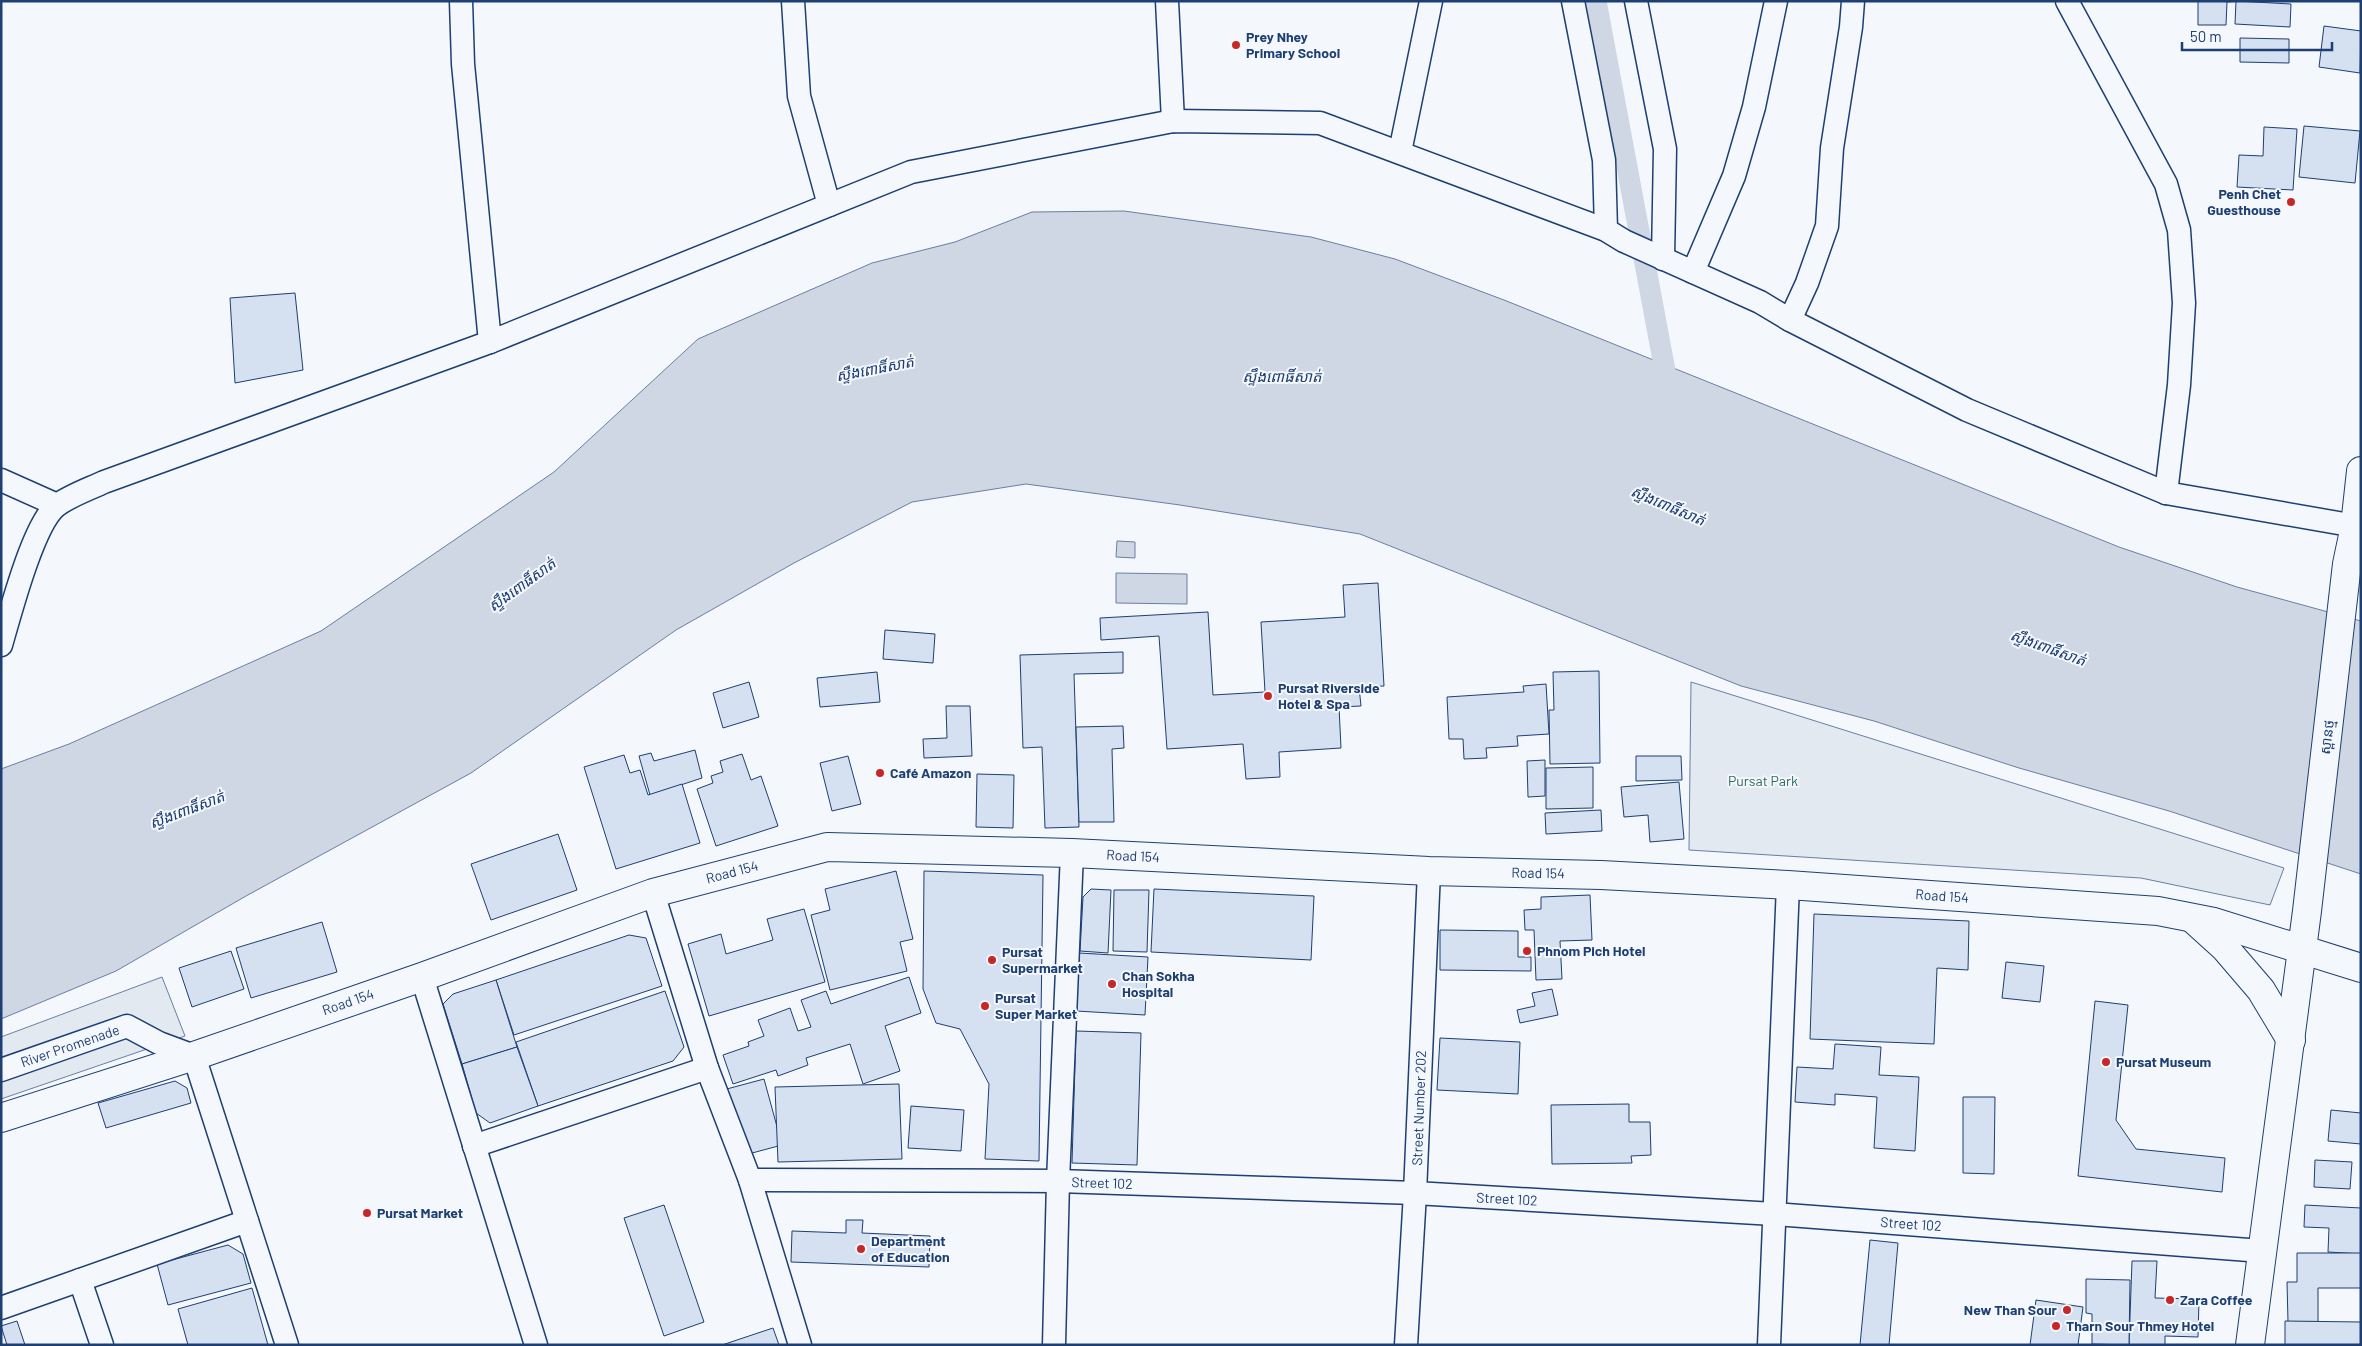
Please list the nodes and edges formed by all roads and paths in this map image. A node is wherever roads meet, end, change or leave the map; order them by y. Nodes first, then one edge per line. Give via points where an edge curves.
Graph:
1 (461, 1) edge
2 (794, 1) edge
3 (1167, 1) edge
4 (1431, 1) edge
5 (1573, 1) edge
6 (1636, 1) edge
7 (1776, 1) edge
8 (1853, 1) edge
9 (2067, 1) edge
10 (1173, 121) junction
11 (1400, 152) junction
12 (829, 205) junction
13 (1615, 236) junction
14 (1658, 256) junction
15 (1693, 272) junction
16 (1790, 320) junction
17 (490, 342) junction
18 (2361, 471) edge
19 (1, 480) edge
20 (2166, 493) junction
21 (57, 505) junction
22 (2358, 527) edge
23 (1, 645) edge
24 (1072, 854) junction
25 (1429, 871) junction
26 (1788, 886) junction
27 (653, 893) junction
28 (2192, 918) junction
29 (2302, 949) junction
30 (2361, 968) edge
31 (422, 977) junction
32 (2291, 1040) junction
33 (194, 1056) junction
34 (708, 1068) junction
35 (1, 1070) edge
36 (1, 1118) edge
37 (474, 1146) junction
38 (750, 1180) junction
39 (1058, 1181) junction
40 (1415, 1193) junction
41 (1774, 1214) junction
42 (247, 1221) junction
43 (2262, 1251) junction
44 (80, 1280) junction
45 (1, 1308) edge
46 (102, 1345) edge
47 (287, 1345) edge
48 (536, 1345) edge
49 (800, 1345) edge
50 (1054, 1345) edge
51 (1406, 1345) edge
52 (1769, 1345) edge
53 (2250, 1345) edge

1 - 17 street via 463,64
2 - 12 street via 799,96
3 - 10 street
4 - 11 street
5 - 13 street via 1604,160
6 - 14 street via 1665,149
7 - 15 street via 1754,107 1734,176
8 - 16 street via 1832,148 1827,226 1808,283
9 - 20 street via 2166,184 2179,230 2184,303 2179,385
10 - 11 street via 1320,123
10 - 12 street via 911,172
11 - 13 street
12 - 17 street
13 - 14 street
14 - 15 street
15 - 16 street via 1760,302
16 - 20 street via 1967,410
17 - 21 street via 164,459 104,482
18 - 22 main road, ស្ពានថ្ម
19 - 21 street
20 - 22 street
21 - 23 street via 45,518 38,535 10,610
22 - 29 main road, ស្ពានថ្ម via 2347,564
24 - 25 main road, Road 154
24 - 27 main road, Road 154 via 827,847
24 - 39 street
25 - 26 main road, Road 154 via 1601,875
25 - 40 street, Street Number 202
26 - 28 main road, Road 154 via 2158,912
26 - 41 street
27 - 31 main road, Road 154
27 - 34 street
28 - 29 main road, Road 154
28 - 32 main road via 2225,948 2262,990
29 - 30 main road, Road 154
29 - 32 main road, ស្ពានថ្ម
31 - 33 main road, Road 154
31 - 37 street
32 - 43 main road, ស្ពានថ្ម
33 - 35 street, River Promenade via 127,1026
33 - 36 main road, Road 154
33 - 42 street
34 - 37 street
34 - 38 street
37 - 48 street
38 - 39 street, Street 102
38 - 49 street
39 - 40 street, Street 102
39 - 50 street
40 - 41 street, Street 102
40 - 51 street, Street Number 202
41 - 43 street, Street 102
41 - 52 street
42 - 44 street
42 - 47 street
43 - 53 main road, ស្ពានថ្ម
44 - 45 street
44 - 46 street

